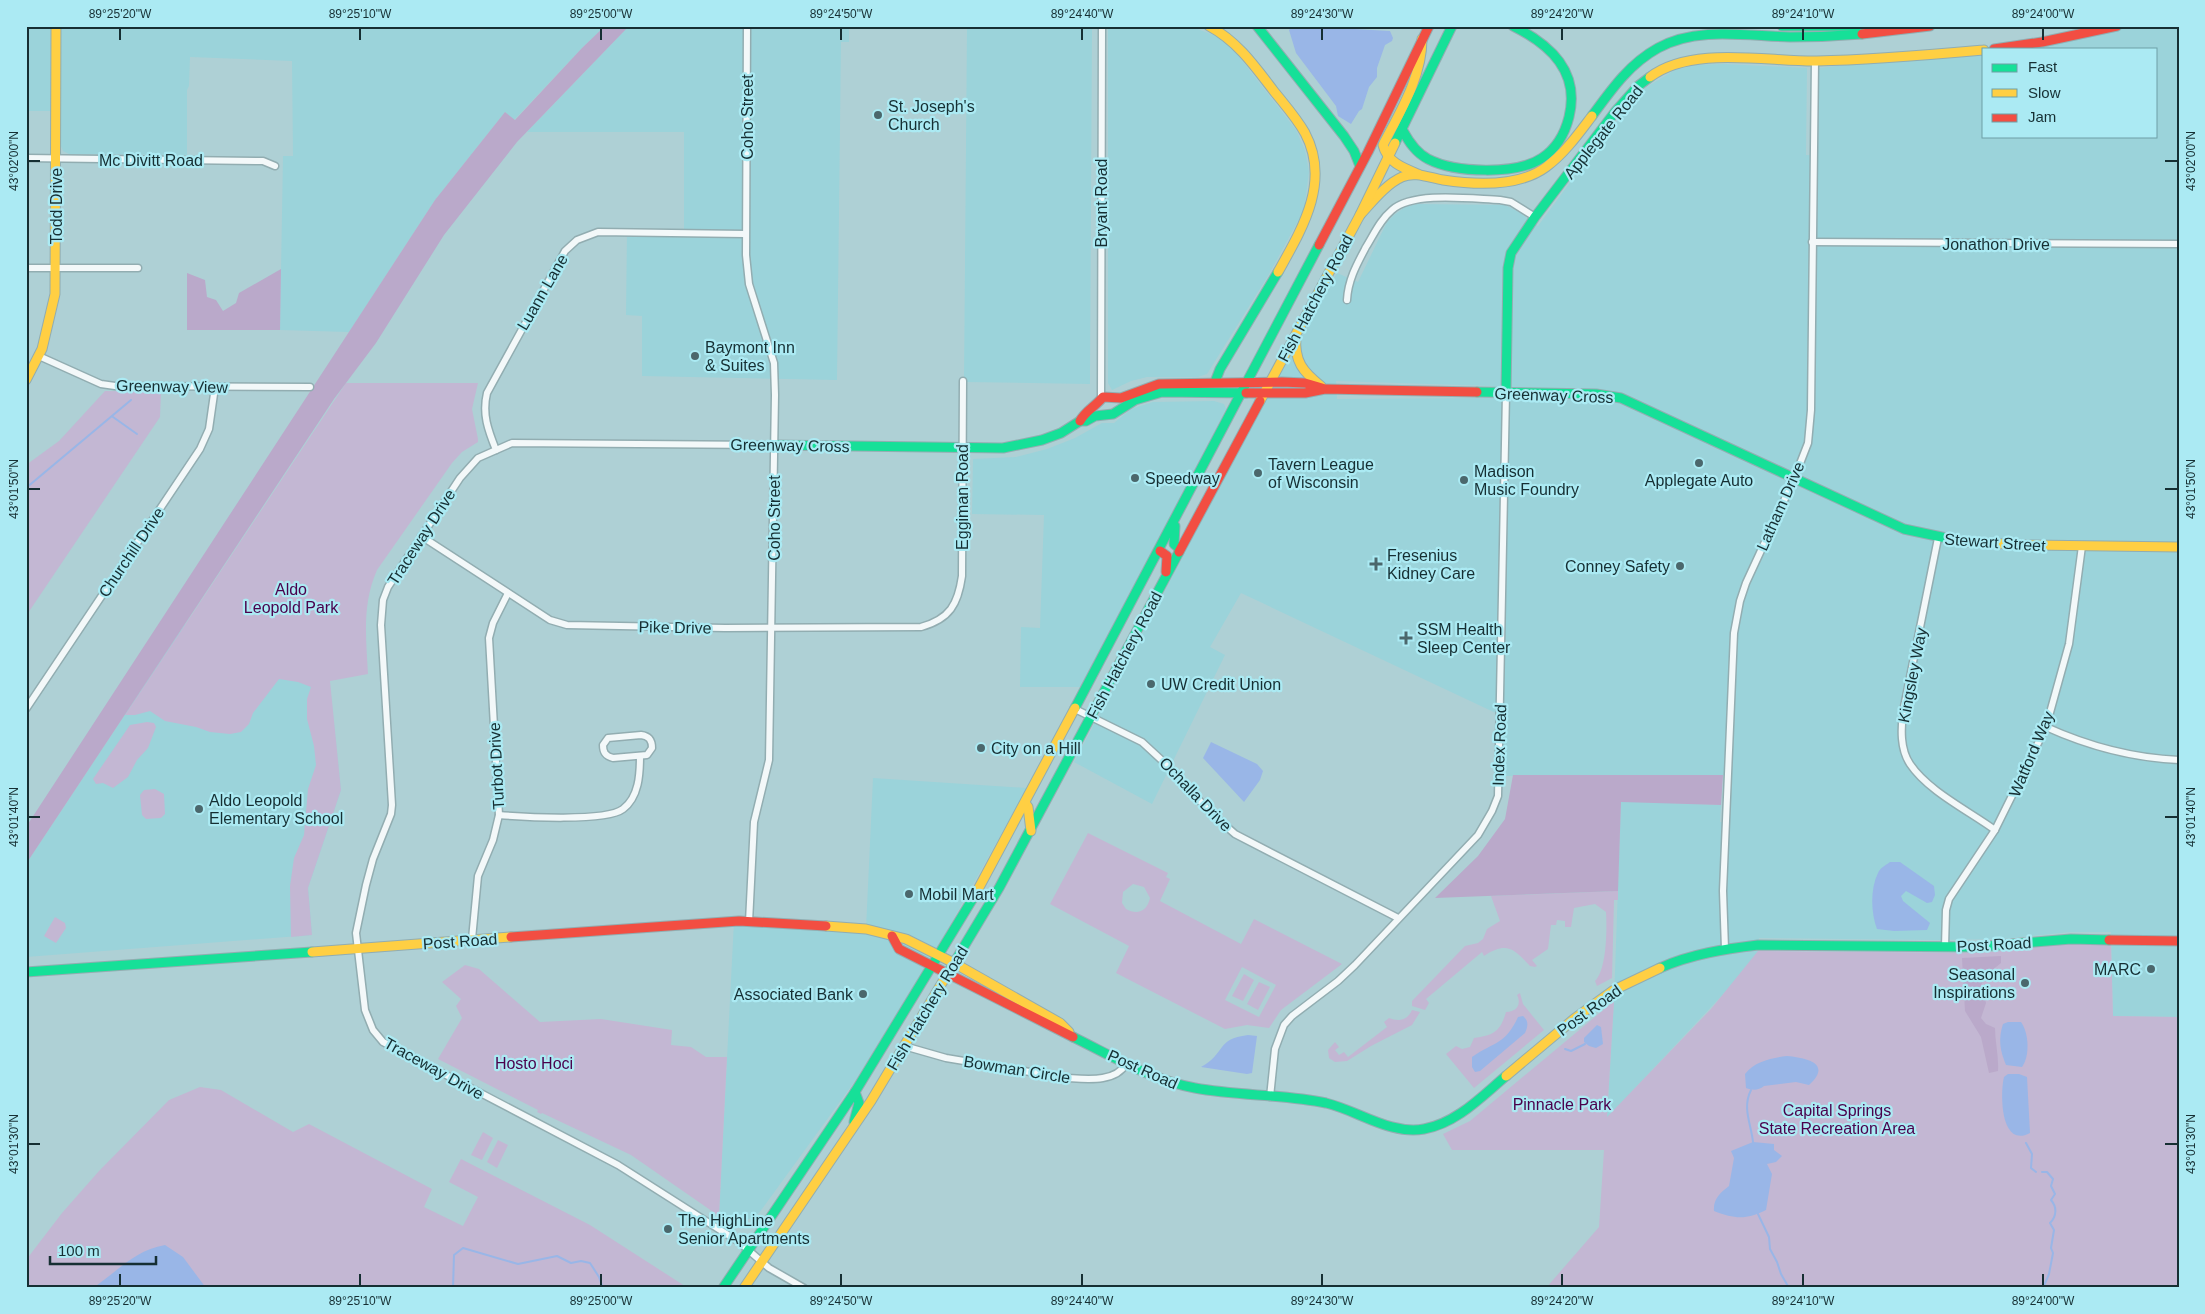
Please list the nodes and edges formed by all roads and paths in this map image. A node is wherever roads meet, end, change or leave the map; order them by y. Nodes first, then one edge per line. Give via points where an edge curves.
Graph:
1 (56, 26) edge
2 (747, 26) edge
3 (1102, 26) edge
4 (1209, 26) edge
5 (1257, 26) edge
6 (1429, 26) edge
7 (1452, 26) edge
8 (1513, 26) edge
9 (1782, 26) edge
10 (1857, 26) edge
11 (1930, 26) edge
12 (2118, 26) edge
13 (1422, 38) junction
14 (2001, 48) edge
15 (1982, 50) edge
16 (1815, 61) junction
17 (1402, 131) junction
18 (26, 158) edge
19 (56, 159) junction
20 (1388, 159) junction
21 (275, 166) dead end
22 (1360, 166) junction
23 (1420, 175) junction
24 (1360, 215) junction
25 (1535, 217) junction
26 (745, 234) junction
27 (1812, 242) junction
28 (2179, 244) edge
29 (26, 268) edge
30 (56, 268) junction
31 (138, 268) dead end
32 (1347, 300) dead end
33 (1299, 328) junction
34 (41, 357) junction
35 (26, 380) edge
36 (963, 381) dead end
37 (1215, 382) junction
38 (1247, 382) junction
39 (1269, 382) junction
40 (215, 387) junction
41 (310, 388) dead end
42 (1325, 389) junction
43 (1242, 393) junction
44 (1263, 393) junction
45 (1506, 393) junction
46 (1105, 399) junction
47 (1117, 410) junction
48 (1107, 416) junction
49 (1080, 421) junction
50 (774, 445) junction
51 (962, 448) junction
52 (496, 450) junction
53 (1794, 479) junction
54 (1176, 521) junction
55 (421, 536) junction
56 (1938, 538) junction
57 (2082, 546) junction
58 (2179, 547) edge
59 (1180, 549) junction
60 (1160, 550) junction
61 (1165, 577) junction
62 (508, 593) junction
63 (950, 611) joint
64 (773, 626) junction
65 (26, 709) edge
66 (1075, 709) junction
67 (1091, 717) junction
68 (2046, 727) junction
69 (640, 756) junction
70 (2179, 760) edge
71 (1025, 803) junction
72 (499, 816) junction
73 (1995, 830) junction
74 (1031, 831) junction
75 (1398, 918) junction
76 (749, 922) junction
77 (892, 936) junction
78 (472, 939) junction
79 (2179, 941) edge
80 (1944, 947) junction
81 (358, 948) junction
82 (1725, 949) junction
83 (940, 955) junction
84 (954, 963) junction
85 (933, 967) junction
86 (26, 972) edge
87 (947, 975) junction
88 (1071, 1034) junction
89 (904, 1046) junction
90 (1126, 1064) junction
91 (855, 1092) junction
92 (1270, 1097) junction
93 (849, 1134) junction
94 (755, 1256) junction
95 (723, 1288) edge
96 (744, 1288) edge
97 (804, 1288) edge

1 - 19 main road, Todd Drive
2 - 26 street, Coho Street
3 - 46 street, Bryant Road via 1101,380
4 - 37 main road via 1231,38 1246,53 1292,115 1304,132 1315,171 1313,199 1306,219
5 - 22 main road via 1352,148
6 - 13 main road, Fish Hatchery Road
7 - 17 main road, Fish Hatchery Road
8 - 17 main road via 1537,39 1557,57 1571,85 1569,120 1551,151 1540,160 1516,168 1456,168 1424,157 1408,144
9 - 10 main road
11 - 23 main road via 1862,35 1703,36 1670,43 1641,58 1629,69 1562,152 1533,175 1508,181 1447,180
12 - 14 main road
13 - 20 main road via 1424,51 1408,95 1383,146
13 - 22 main road, Fish Hatchery Road
15 - 16 main road, Applegate Road via 1903,58
16 - 25 main road, Applegate Road via 1704,58 1689,60 1654,74 1638,86 1615,112
16 - 27 street, Latham Drive
17 - 20 main road, Fish Hatchery Road
18 - 19 street, Mc Divitt Road
19 - 21 street, Mc Divitt Road via 263,161
19 - 30 main road, Todd Drive
20 - 23 main road
20 - 24 main road, Fish Hatchery Road
22 - 38 main road, Fish Hatchery Road
23 - 24 main road via 1403,177
24 - 33 main road, Fish Hatchery Road
25 - 32 street via 1512,202 1500,200 1406,201 1382,219 1351,278
25 - 45 main road, Applegate Road via 1511,253 1508,268
26 - 50 street, Coho Street via 749,284 774,367
26 - 52 street, Luann Lane via 598,232 570,245 487,393 486,426
27 - 28 street, Jonathon Drive
27 - 53 street, Latham Drive via 1811,410 1808,443
29 - 30 street
30 - 31 street
30 - 34 main road, Todd Drive via 50,320
33 - 39 main road, Fish Hatchery Road
33 - 42 main road via 1295,345 1298,364 1304,373
34 - 35 main road, Todd Drive
34 - 40 street, Greenway View via 101,384
36 - 51 street, Eggiman Road
37 - 38 main road, Greenway Cross
37 - 46 main road, Greenway Cross via 1159,384 1121,398
38 - 39 main road, Greenway Cross
38 - 43 main road, Fish Hatchery Road
39 - 42 main road, Greenway Cross via 1305,383
39 - 44 main road, Fish Hatchery Road
40 - 41 street, Greenway View
40 - 65 street, Churchill Drive via 209,429 200,449
42 - 44 main road, Greenway Cross via 1305,393
42 - 45 main road, Greenway Cross
43 - 44 main road, Greenway Cross
43 - 47 main road, Greenway Cross via 1162,392 1135,400
43 - 54 main road, Fish Hatchery Road
44 - 59 main road, Fish Hatchery Road
45 - 53 main road, Greenway Cross via 1596,394 1621,398
45 - 75 street, Index Road via 1498,796 1478,835
46 - 47 main road, Bryant Road via 1118,403
46 - 48 main road, Bryant Road via 1101,413
46 - 49 main road, Greenway Cross via 1083,414
47 - 48 main road, Greenway Cross
48 - 49 main road, Greenway Cross
49 - 51 main road, Greenway Cross via 1061,433 1025,445
50 - 51 main road, Greenway Cross
50 - 52 street, Greenway Cross via 528,442 512,443
50 - 64 street, Coho Street
51 - 63 street, Eggiman Road via 962,576 959,596
52 - 55 street, Traceway Drive via 478,458 460,478
53 - 56 main road, Stewart Street via 1904,529
53 - 82 street, Latham Drive via 1746,583 1734,633 1723,891
54 - 59 main road via 1173,539
54 - 60 main road, Fish Hatchery Road
55 - 62 street, Pike Drive
55 - 81 street, Traceway Drive via 383,600 381,625 392,805 366,885 356,933
56 - 57 main road, Stewart Street via 1974,543
56 - 73 street, Kingsley Way via 1903,712 1904,750 1910,764 1935,789
57 - 58 main road, Stewart Street
57 - 68 street, Watford Way via 2069,644
59 - 61 main road, Fish Hatchery Road
60 - 61 main road via 1167,556
60 - 66 main road, Fish Hatchery Road
61 - 67 main road, Fish Hatchery Road
62 - 64 street, Pike Drive via 550,620 567,625
62 - 72 street, Turbot Drive via 489,638
63 - 64 street, Pike Drive via 922,627
64 - 76 street, Coho Street via 769,760 754,822
66 - 67 street, Ochalla Drive
66 - 71 main road, Fish Hatchery Road
67 - 74 main road, Fish Hatchery Road
67 - 75 street, Ochalla Drive via 1129,734 1154,752 1235,834
68 - 70 street via 2094,745 2148,758
68 - 73 street, Watford Way
69 - 69 street via 647,755 652,748 651,740 645,735 608,738 603,745 608,757
69 - 72 street via 635,794 618,812 582,817
71 - 74 main road
71 - 83 main road, Fish Hatchery Road
72 - 78 street, Turbot Drive via 478,876
73 - 80 street, Watford Way via 1949,899
74 - 84 main road, Fish Hatchery Road
75 - 92 street, Index Road via 1338,981 1284,1025 1275,1049
76 - 77 main road, Post Road via 866,929
76 - 78 main road, Post Road via 707,922
77 - 83 main road, Post Road
77 - 85 main road, Post Road via 900,950
78 - 81 main road, Post Road
79 - 80 main road, Post Road via 2085,939
80 - 82 main road, Post Road via 1758,946
81 - 86 main road, Post Road
81 - 94 street, Traceway Drive via 365,1010 372,1030 383,1042 618,1165
82 - 92 main road, Post Road via 1672,963 1601,997 1463,1112 1440,1125 1424,1129 1400,1128 1326,1104
83 - 84 main road, Post Road
83 - 85 main road, Fish Hatchery Road
84 - 87 main road, Fish Hatchery Road
84 - 88 main road, Post Road via 1060,1023
85 - 87 main road, Post Road
85 - 91 main road, Fish Hatchery Road
87 - 88 main road, Post Road
87 - 89 main road, Fish Hatchery Road
88 - 90 main road, Post Road
89 - 90 street, Bowman Circle via 946,1058 1066,1078 1112,1076 1122,1071
89 - 93 main road, Fish Hatchery Road
90 - 92 main road, Post Road via 1185,1088
91 - 93 main road via 858,1109
91 - 94 main road, Fish Hatchery Road
93 - 94 main road, Fish Hatchery Road
94 - 95 main road, Fish Hatchery Road
94 - 96 main road, Fish Hatchery Road
94 - 97 street, Traceway Drive

